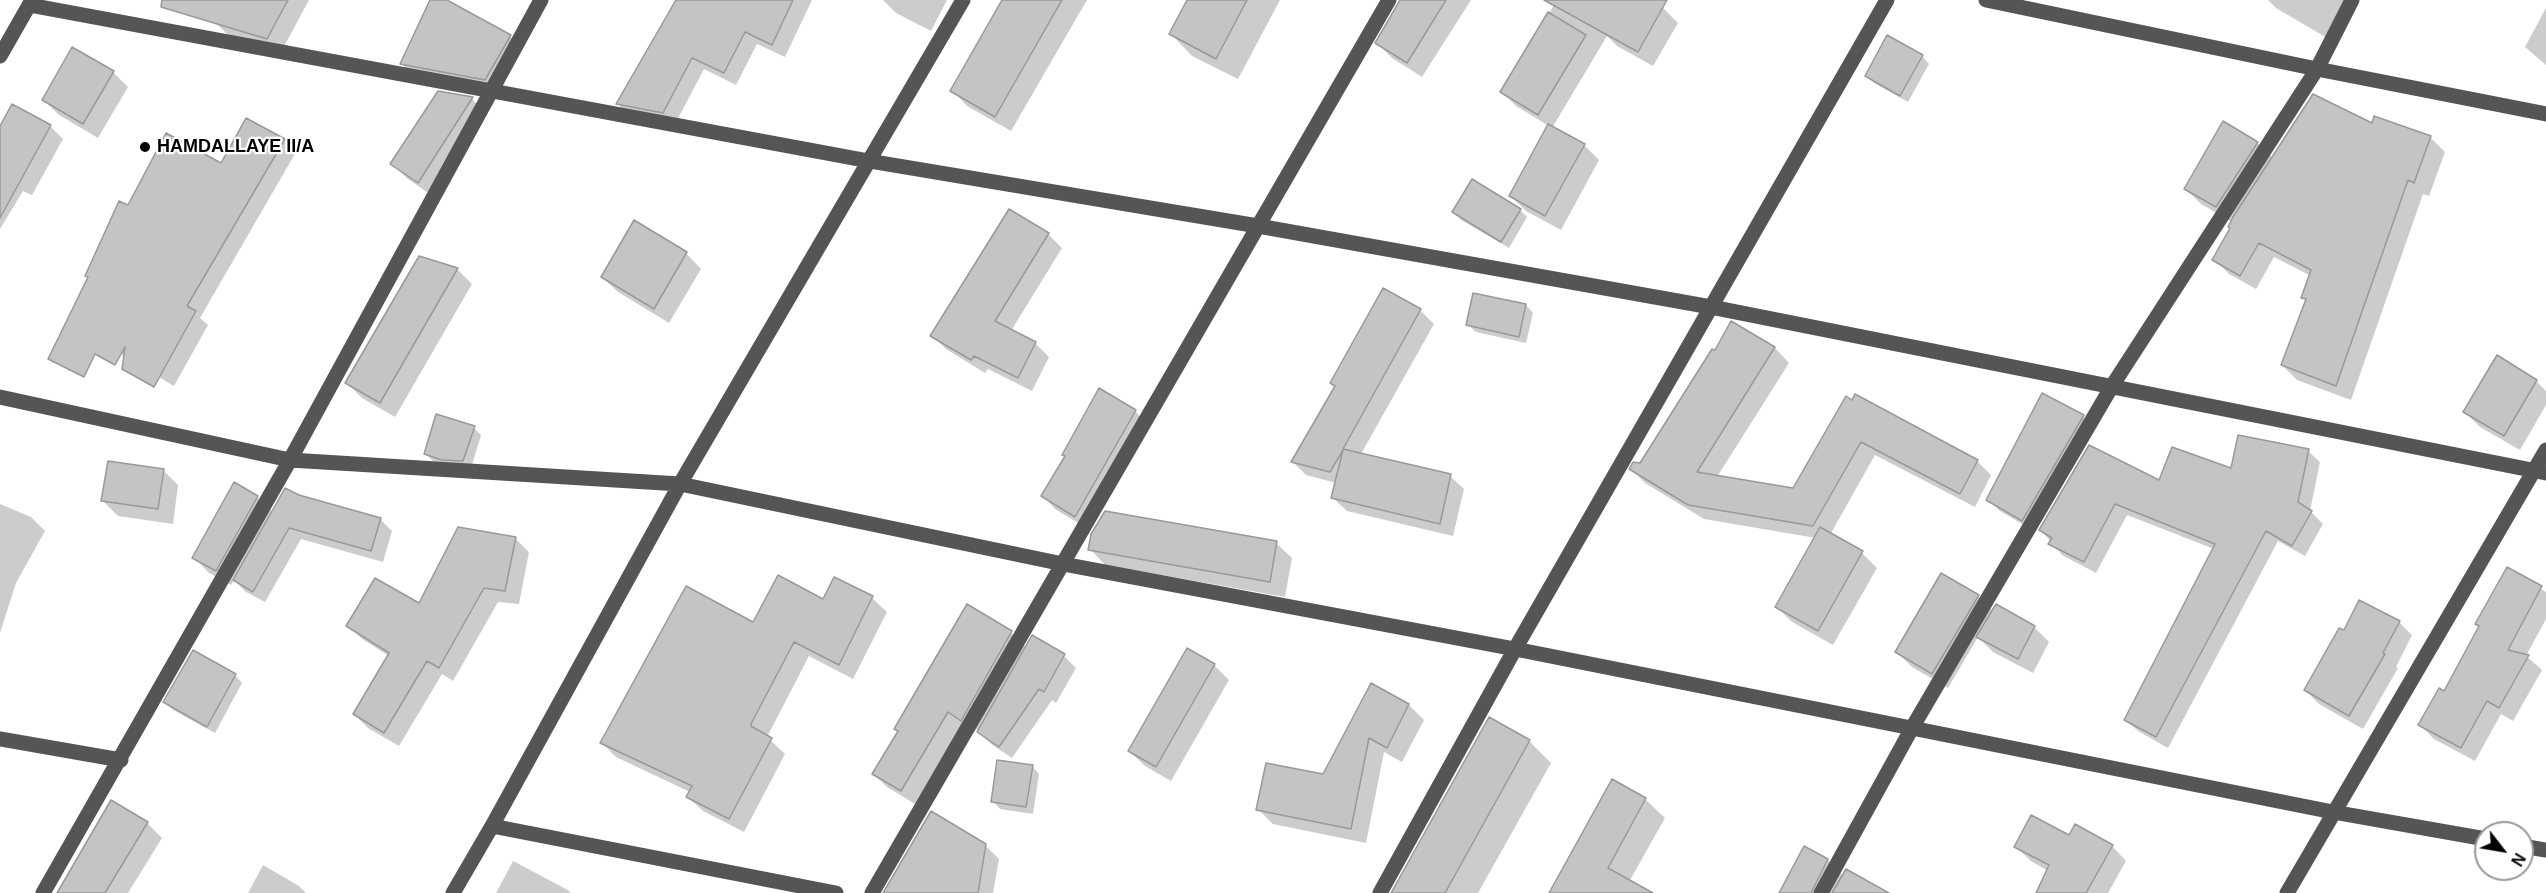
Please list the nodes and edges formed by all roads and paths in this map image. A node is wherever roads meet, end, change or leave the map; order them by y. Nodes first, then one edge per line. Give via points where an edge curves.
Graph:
1 (541, 0) edge
2 (963, 0) edge
3 (1389, 0) edge
4 (1887, 0) edge
5 (1986, 0) edge
6 (2352, 0) edge
7 (30, 3) edge
8 (0, 56) edge
9 (2317, 69) junction
10 (490, 90) junction
11 (2546, 114) edge
12 (869, 161) junction
13 (1258, 226) junction
14 (1711, 307) junction
15 (2112, 387) junction
16 (0, 397) edge
17 (2546, 450) edge
18 (290, 460) junction
19 (2540, 471) edge
20 (680, 484) junction
21 (1063, 564) junction
22 (1515, 649) junction
23 (1912, 728) junction
24 (0, 739) edge
25 (120, 760) junction
26 (2333, 812) junction
27 (492, 826) junction
28 (2474, 837) edge
29 (43, 893) edge
30 (453, 893) edge
31 (836, 893) edge
32 (872, 893) edge
33 (1380, 893) edge
34 (1821, 893) edge
35 (2287, 893) edge

1 - 10 street
2 - 12 street
3 - 13 street
4 - 14 street
5 - 9 street
6 - 9 street
7 - 8 street
7 - 10 street
9 - 11 street
9 - 15 street
10 - 12 street
10 - 18 street
12 - 13 street
12 - 20 street
13 - 14 street
13 - 21 street
14 - 15 street
14 - 22 street
15 - 19 street
15 - 23 street
16 - 18 street
17 - 19 street
18 - 20 street
18 - 25 street
19 - 26 street
20 - 21 street
20 - 27 street
21 - 22 street
21 - 32 street
22 - 23 street
22 - 33 street
23 - 26 street
23 - 34 street
24 - 25 street
25 - 29 street
26 - 28 street
26 - 35 street
27 - 30 street
27 - 31 street

